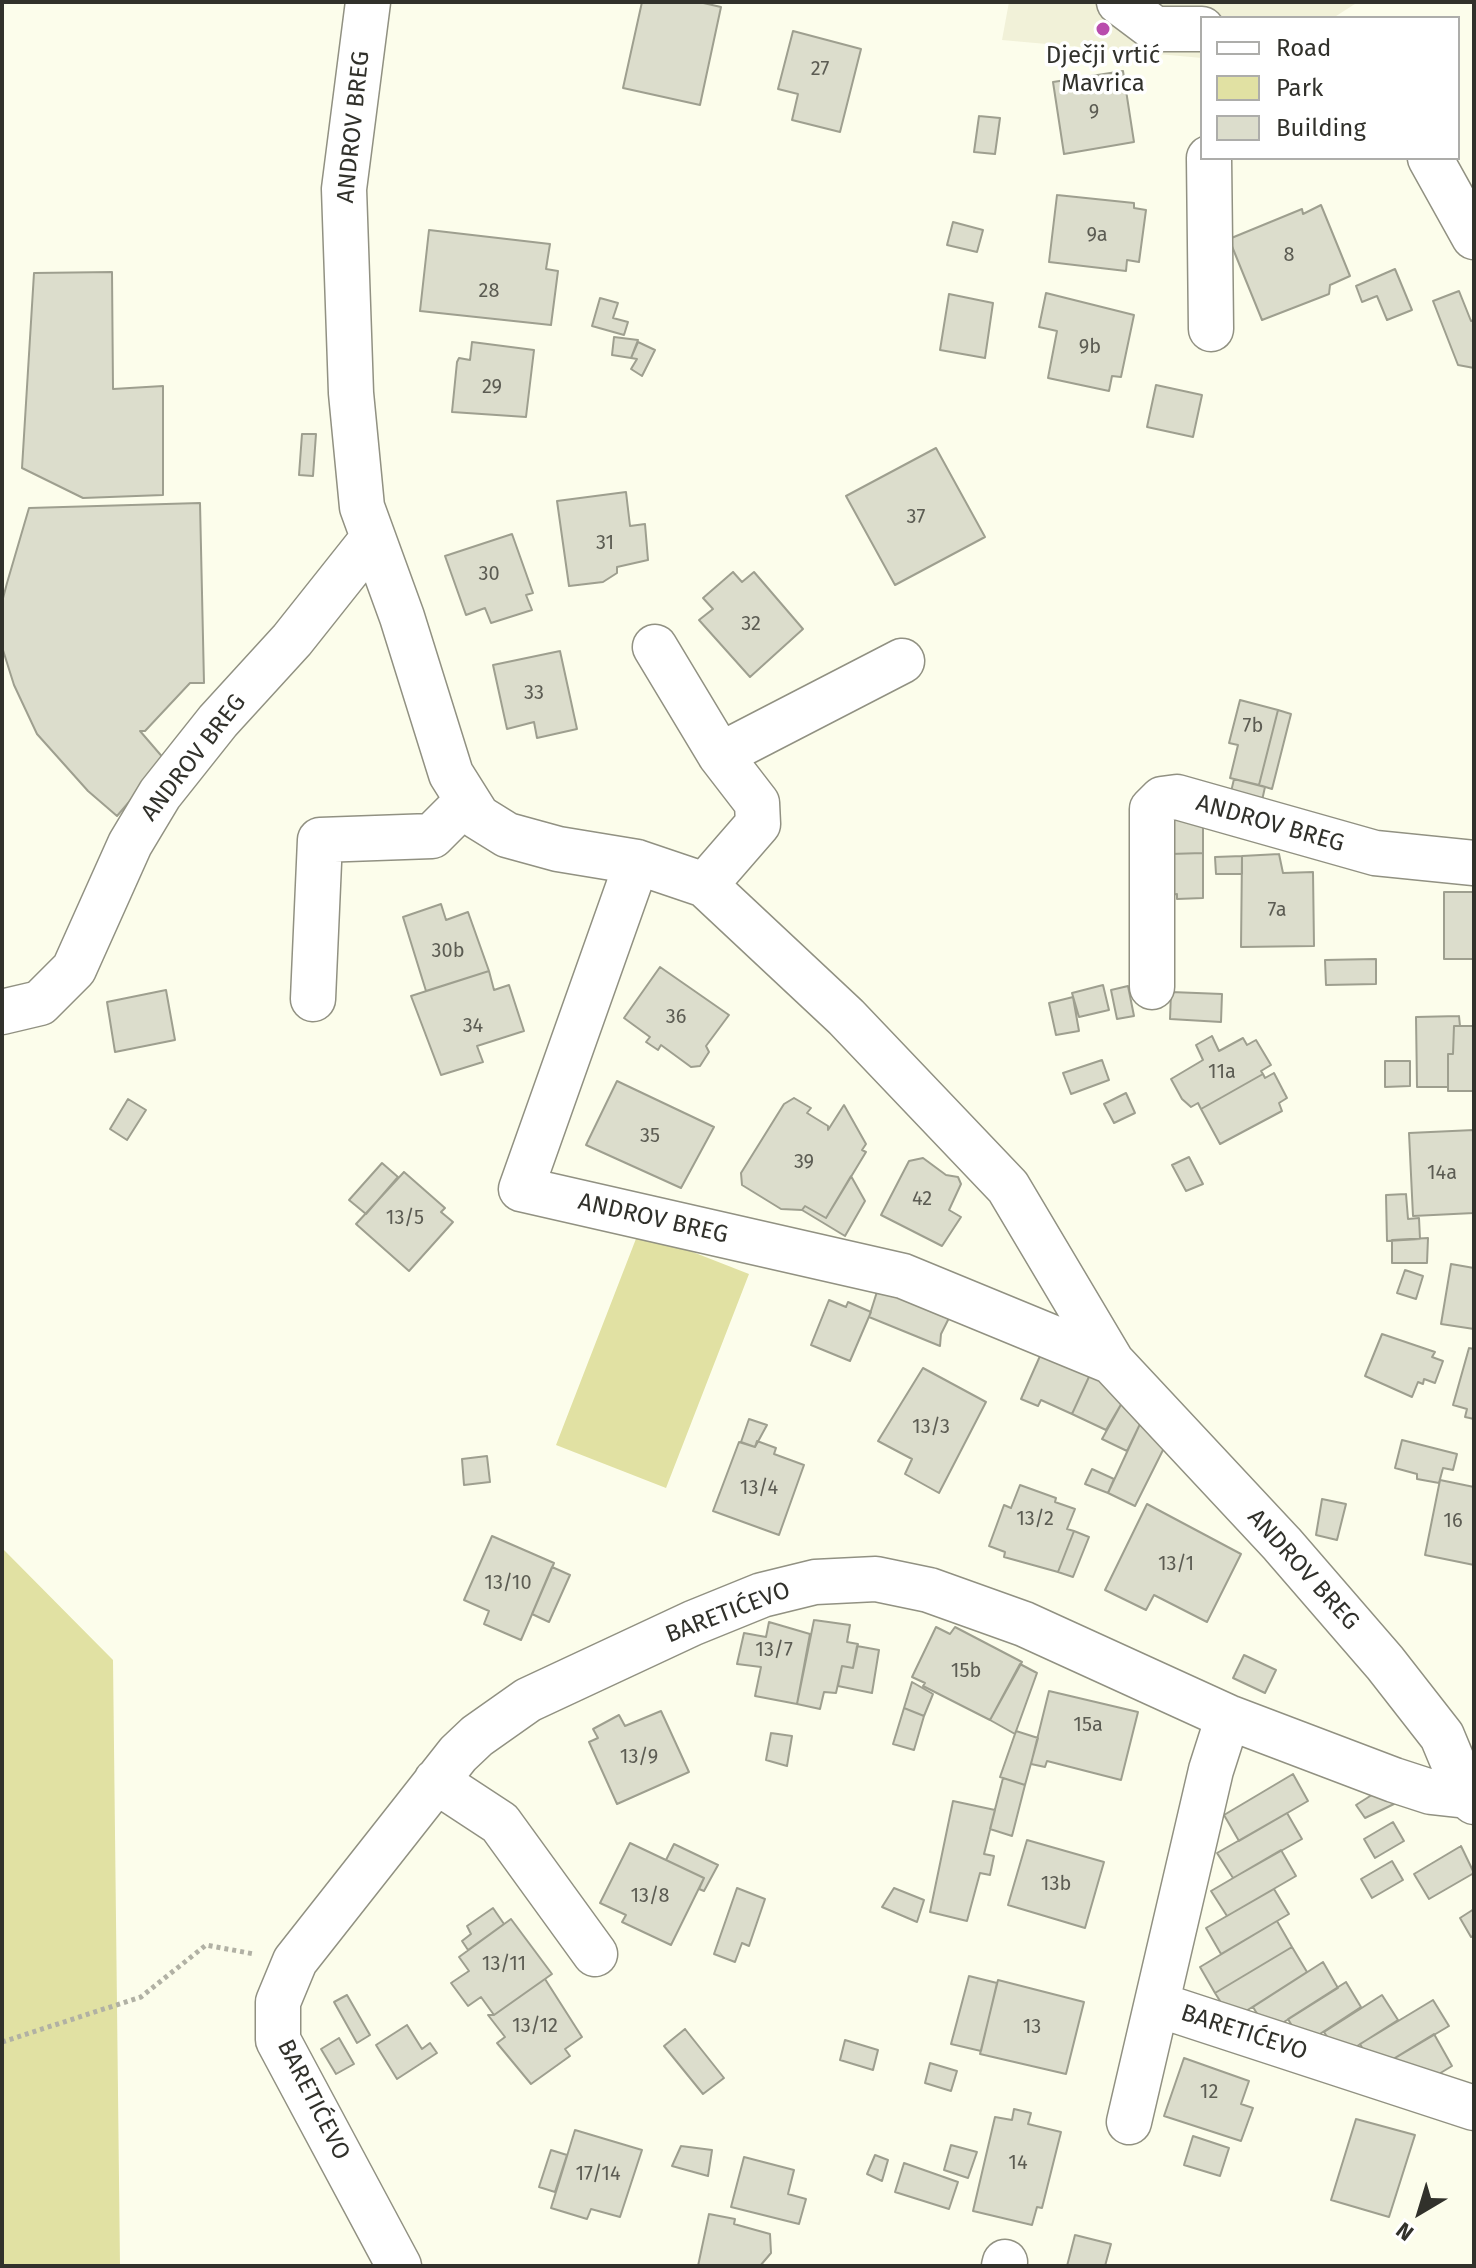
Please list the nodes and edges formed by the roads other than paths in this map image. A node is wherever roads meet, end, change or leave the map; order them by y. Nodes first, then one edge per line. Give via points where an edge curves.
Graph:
1 (368, 2) edge
2 (1119, 2) edge
3 (1200, 29) edge
4 (1209, 160) edge
5 (1431, 160) edge
6 (1474, 237) edge
7 (1211, 329) dead end
8 (373, 538) junction
9 (655, 647) dead end
10 (902, 661) dead end
11 (720, 755) junction
12 (467, 801) junction
13 (637, 862) junction
14 (1474, 863) edge
15 (705, 885) junction
16 (1152, 987) dead end
17 (313, 999) dead end
18 (2, 1012) edge
19 (1112, 1362) junction
20 (1228, 1717) junction
21 (436, 1781) junction
22 (1470, 1799) edge
23 (595, 1954) dead end
24 (1159, 2005) junction
25 (1474, 2108) edge
26 (1129, 2122) dead end
27 (399, 2266) edge

1 - 8 street, ANDROV BREG via 344,189 351,393 362,507
2 - 3 street via 1155,29
4 - 7 street
5 - 6 street
8 - 12 street, ANDROV BREG via 451,774
8 - 18 street, ANDROV BREG via 160,794 130,844 74,969 40,1003
9 - 11 street
10 - 11 street
11 - 15 street via 757,803 758,824
12 - 13 street, ANDROV BREG via 478,817 507,835
12 - 17 street via 432,836 320,840
13 - 15 street, ANDROV BREG
13 - 19 street, ANDROV BREG via 521,1189 903,1276
14 - 16 street, ANDROV BREG via 1375,853 1177,797 1162,799 1152,809
15 - 19 street, ANDROV BREG via 846,1017 1008,1187
19 - 22 street, ANDROV BREG via 1385,1663 1442,1736
20 - 21 street, BARETIĆEVO via 1024,1624 929,1590 876,1579 815,1582 762,1595 693,1623 528,1700 477,1736
20 - 22 street, BARETIĆEVO via 1394,1780
20 - 24 street, BARETIĆEVO via 1213,1759
21 - 23 street via 500,1823
21 - 27 street, BARETIĆEVO via 295,1961 278,2002 278,2040
24 - 25 street, BARETIĆEVO
24 - 26 street

